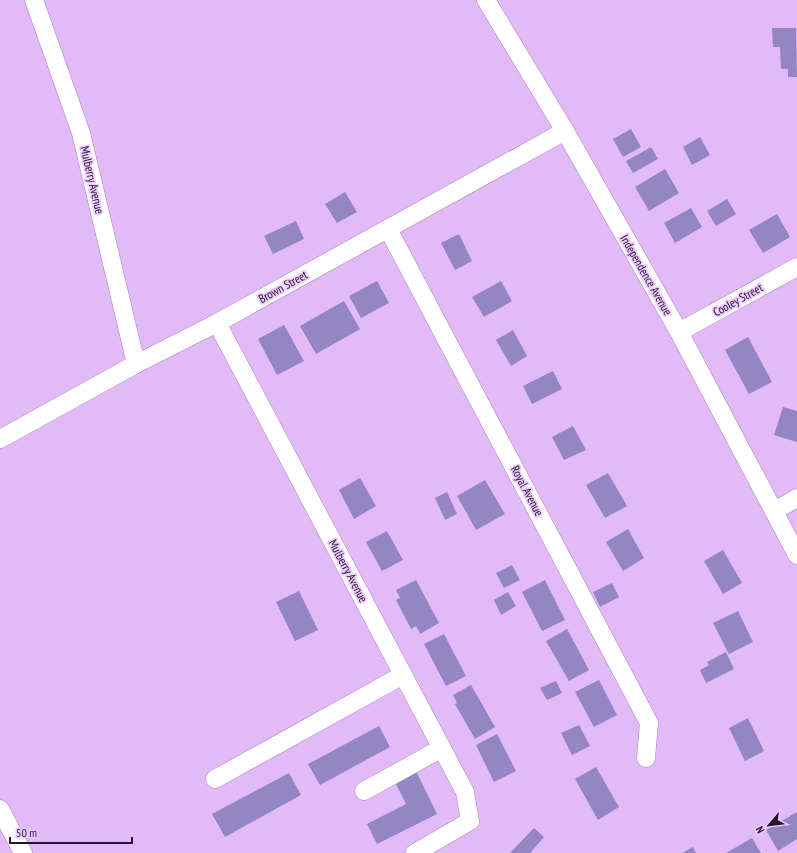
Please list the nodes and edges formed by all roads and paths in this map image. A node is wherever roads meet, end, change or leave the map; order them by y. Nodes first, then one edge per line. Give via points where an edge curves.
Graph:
1 (34, 0) edge
2 (486, 0) edge
3 (565, 131) junction
4 (388, 229) junction
5 (797, 267) edge
6 (217, 323) junction
7 (679, 332) junction
8 (136, 364) junction
9 (2, 435) edge
10 (797, 498) edge
11 (774, 511) junction
12 (797, 555) edge
13 (403, 675) junction
14 (442, 748) junction
15 (646, 758) dead end
16 (215, 780) dead end
17 (364, 790) dead end
18 (0, 809) edge
19 (23, 853) edge
20 (415, 853) edge

1 - 8 street, Mulberry Avenue via 81,133
2 - 3 street, Independence Avenue
3 - 4 street, Brown Street
3 - 7 street, Independence Avenue
4 - 6 street, Brown Street
4 - 15 street, Royal Avenue via 649,724
5 - 7 street, Cooley Street
6 - 8 street, Brown Street
6 - 13 street, Mulberry Avenue
7 - 11 street, Independence Avenue
8 - 9 street, Brown Street
10 - 11 street
11 - 12 street, Independence Avenue
13 - 14 street, Mulberry Avenue
13 - 16 street
14 - 17 street
14 - 20 street, Mulberry Avenue via 465,792 470,821
18 - 19 street

